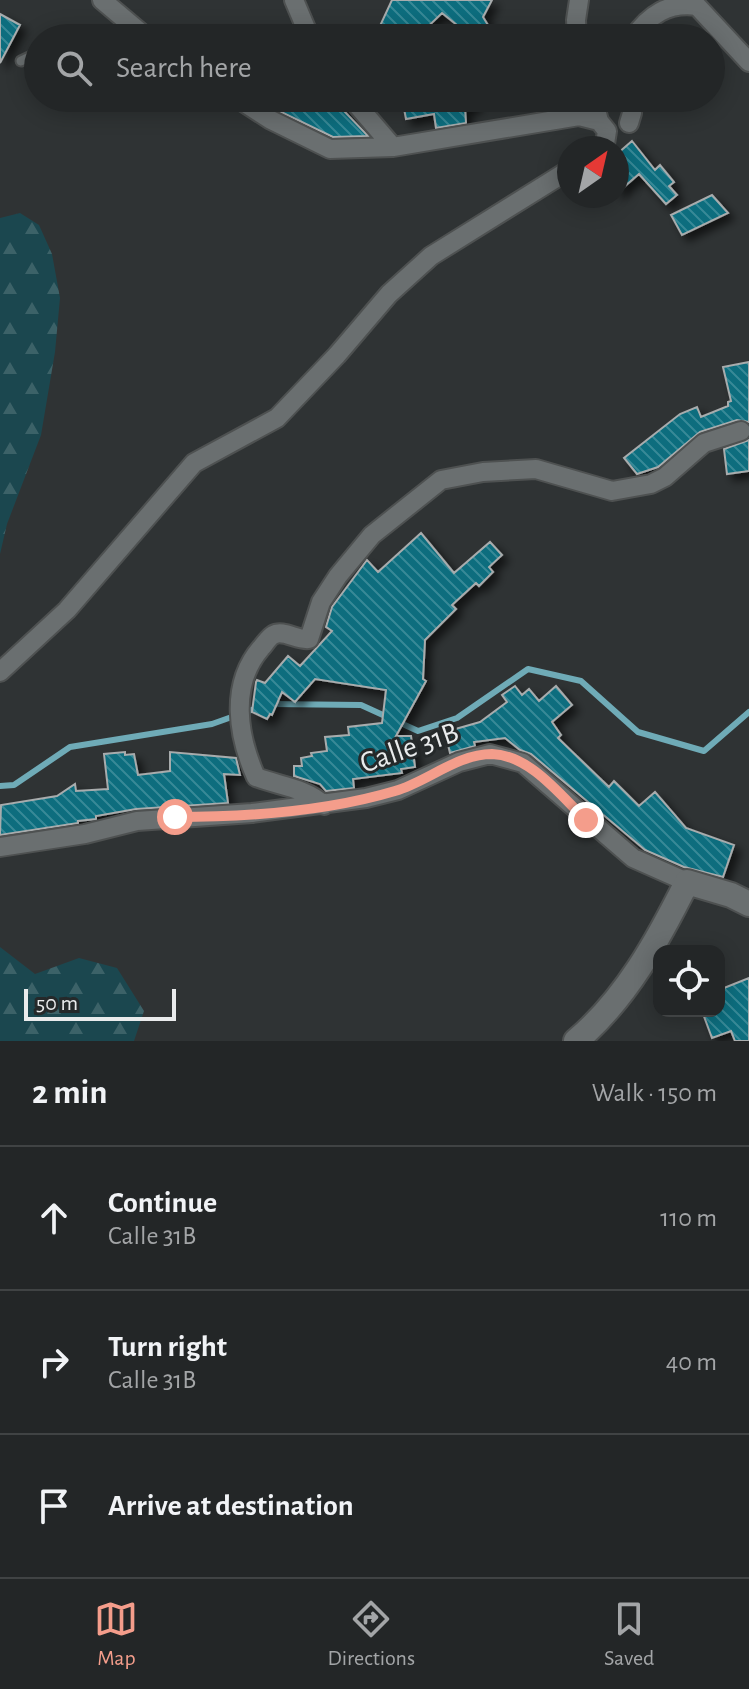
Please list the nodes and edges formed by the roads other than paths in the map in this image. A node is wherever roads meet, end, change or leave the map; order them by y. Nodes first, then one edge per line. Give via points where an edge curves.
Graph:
1 (102, 0) edge
2 (294, 0) edge
3 (579, 0) edge
4 (130, 24) edge
5 (304, 24) edge
6 (576, 24) edge
7 (646, 24) edge
8 (714, 24) edge
9 (725, 36) edge
10 (24, 60) edge
11 (21, 61) dead end
12 (749, 62) edge
13 (259, 112) edge
14 (363, 112) edge
15 (597, 112) edge
16 (632, 112) edge
17 (599, 121) junction
18 (629, 123) dead end
19 (606, 136) edge
20 (393, 147) junction
21 (557, 177) edge
22 (741, 431) dead end
23 (0, 672) edge
24 (324, 805) junction
25 (0, 847) edge
26 (687, 882) junction
27 (749, 904) edge
28 (576, 1041) edge

1 - 4 street
2 - 5 street
3 - 6 street
7 - 8 street via 672,5 697,6
9 - 12 street
10 - 11 lane
13 - 20 street via 330,149
14 - 20 street
15 - 17 street
16 - 18 street
17 - 19 street
17 - 20 street via 579,116
21 - 23 street via 431,256 389,294 277,418 194,463 67,610
22 - 24 street via 704,443 651,484 612,491 536,469 441,480 372,535 321,602 309,639 273,634 252,659 238,708 242,740 256,777 311,793
24 - 25 street, Calle 31B via 137,821
24 - 26 street, Calle 31B via 398,790 459,762 501,756 523,763 633,858
26 - 27 street, Calle 31B
26 - 28 street via 633,976 599,1022

